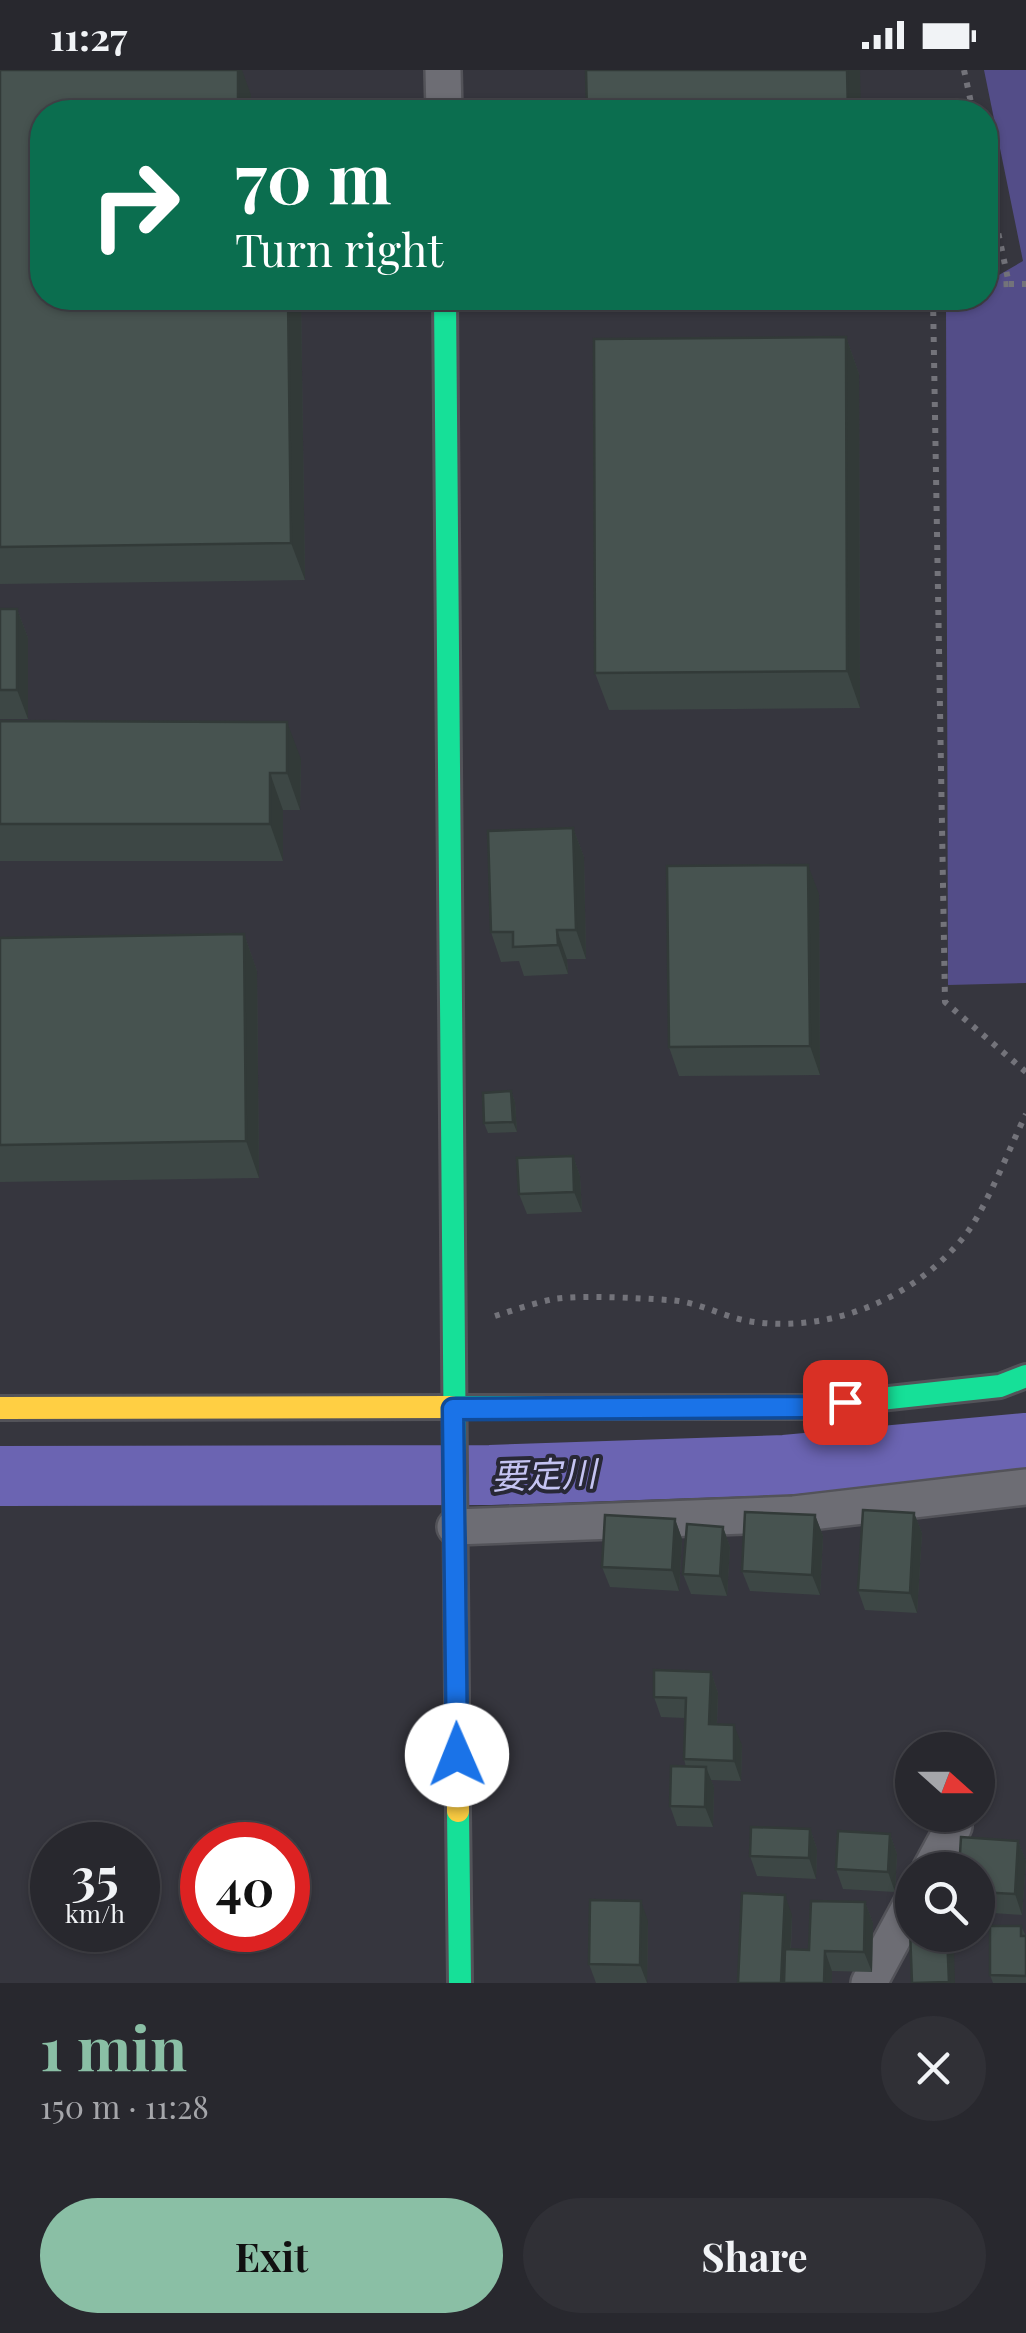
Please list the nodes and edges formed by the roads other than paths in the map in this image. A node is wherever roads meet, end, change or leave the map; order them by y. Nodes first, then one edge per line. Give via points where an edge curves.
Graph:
1 (443, 70) edge
2 (444, 100) edge
3 (445, 310) edge
4 (1026, 1376) edge
5 (0, 1408) edge
6 (453, 1409) junction
7 (1026, 1488) edge
8 (454, 1520) junction
9 (895, 1935) edge
10 (460, 1983) edge
11 (869, 1983) edge

1 - 2 street
3 - 6 street
4 - 6 street via 1000,1386 806,1407
5 - 6 street
6 - 8 street
7 - 8 street via 794,1514
8 - 10 street
9 - 11 street

